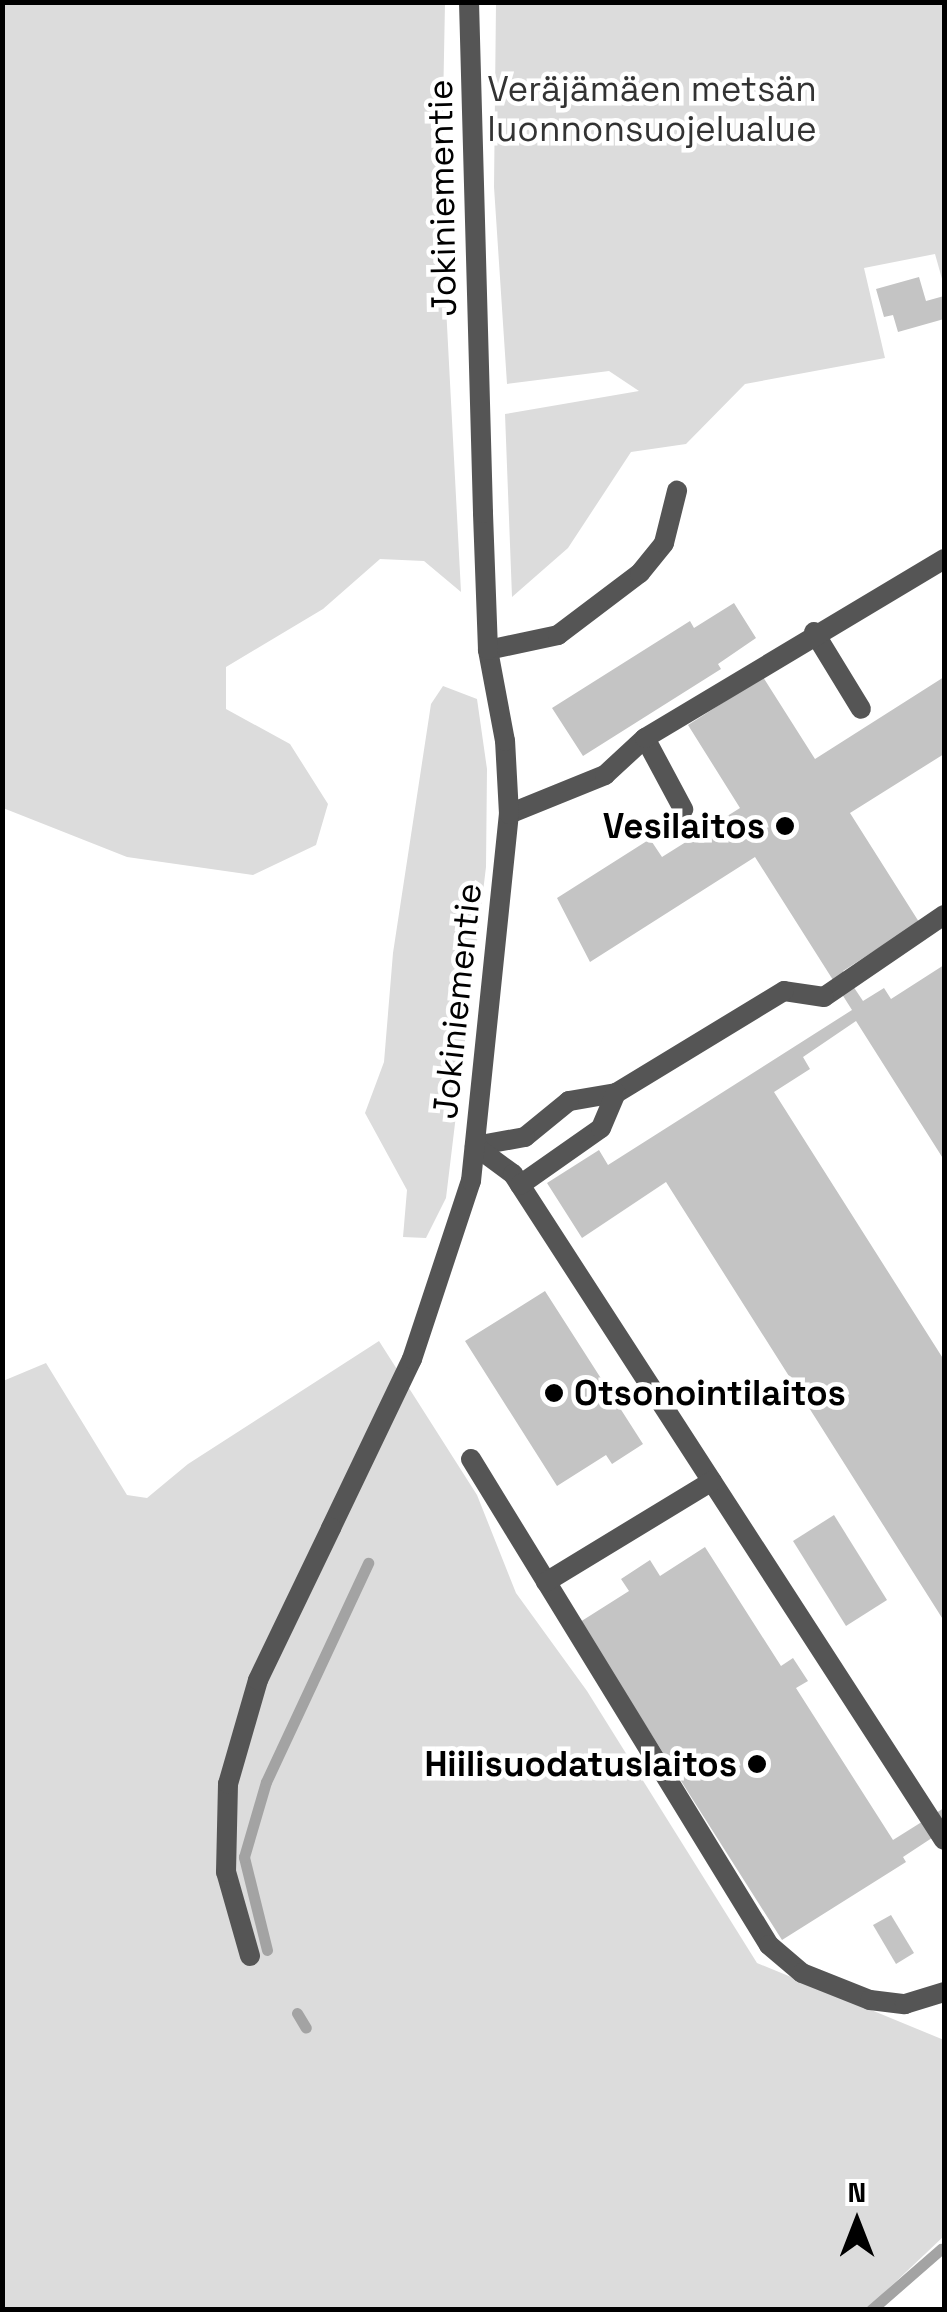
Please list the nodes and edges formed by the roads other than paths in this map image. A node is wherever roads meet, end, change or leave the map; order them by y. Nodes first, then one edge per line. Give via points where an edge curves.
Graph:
1 (470, 2) edge
2 (678, 491) dead end
3 (944, 559) edge
4 (814, 632) junction
5 (488, 650) junction
6 (861, 709) dead end
7 (645, 738) junction
8 (683, 809) dead end
9 (509, 814) junction
10 (944, 915) edge
11 (616, 1093) junction
12 (475, 1146) junction
13 (520, 1184) junction
14 (472, 1459) dead end
15 (712, 1481) junction
16 (546, 1582) junction
17 (944, 1840) edge
18 (250, 1956) dead end
19 (944, 1992) edge

1 - 5 street, Jokiniementie
2 - 5 street via 664,543 640,573 558,634
3 - 4 street
4 - 6 street
4 - 7 street
5 - 9 street, Jokiniementie via 505,740
7 - 8 street
7 - 9 street via 605,775
9 - 12 street, Jokiniementie
10 - 11 street via 824,997 784,991
11 - 12 street via 569,1101 525,1137
11 - 13 street via 601,1128
12 - 13 street
12 - 18 street, Jokiniementie via 471,1181 412,1359 258,1680 228,1784 226,1872
13 - 15 street
14 - 16 street
15 - 16 street
15 - 17 street
16 - 19 street via 769,1945 802,1973 870,2000 905,2004

